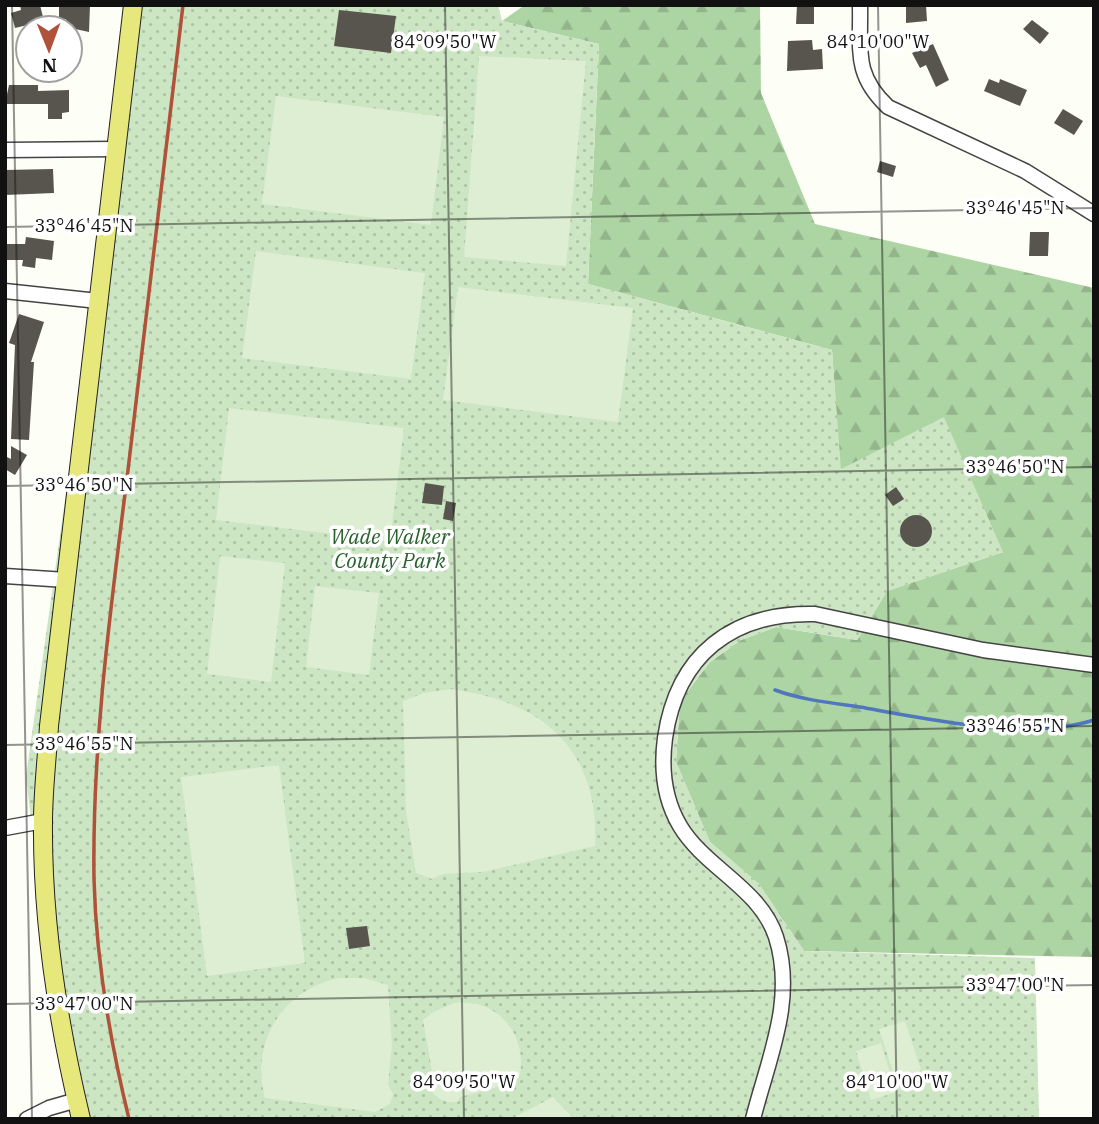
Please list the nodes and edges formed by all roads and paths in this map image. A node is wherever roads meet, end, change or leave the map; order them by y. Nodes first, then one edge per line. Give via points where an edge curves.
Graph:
1 (133, 5) edge
2 (860, 5) edge
3 (116, 149) junction
4 (5, 150) edge
5 (1094, 214) edge
6 (5, 291) edge
7 (98, 301) junction
8 (5, 576) edge
9 (66, 580) junction
10 (1094, 665) edge
11 (43, 821) junction
12 (5, 828) edge
13 (77, 1100) junction
14 (27, 1119) edge
15 (81, 1119) edge
16 (753, 1119) edge

1 - 3 main road
2 - 5 street via 862,73 888,107 1026,171
3 - 4 street
3 - 7 main road
6 - 7 street
7 - 9 main road
8 - 9 street
9 - 11 main road
10 - 16 street via 983,650 792,613 736,629 691,667 674,695 668,720 667,793 688,839 754,900 775,936 784,992
11 - 12 street
11 - 13 main road via 55,974
13 - 14 street
13 - 15 main road

